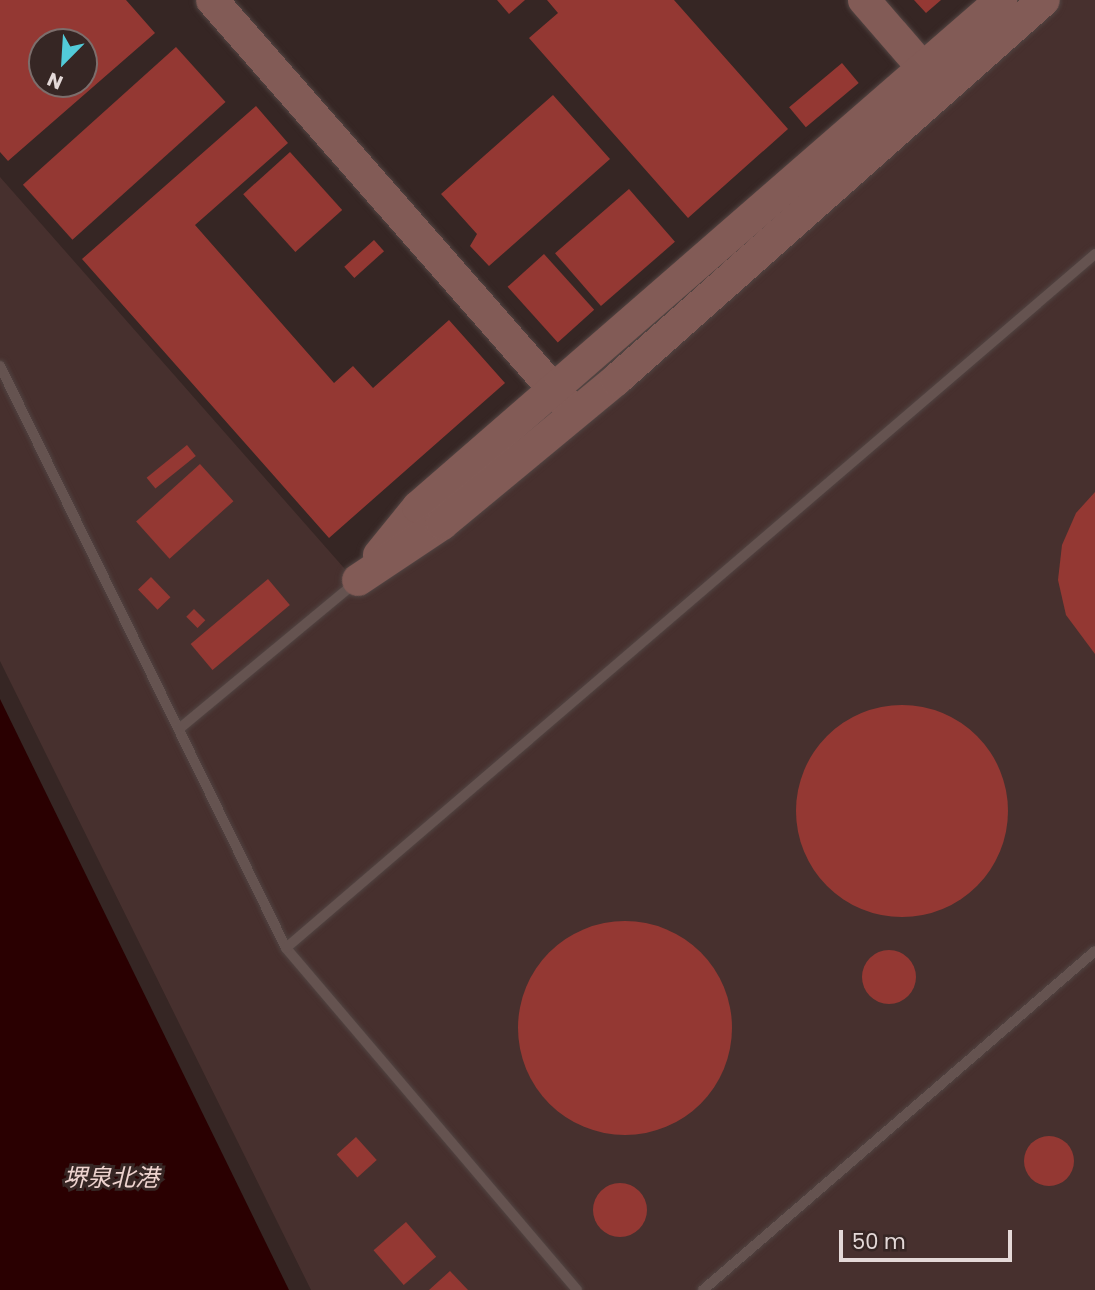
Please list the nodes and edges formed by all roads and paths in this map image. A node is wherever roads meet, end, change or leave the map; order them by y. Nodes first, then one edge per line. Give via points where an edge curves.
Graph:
1 (212, 0) edge
2 (864, 0) edge
3 (1001, 0) edge
4 (1044, 0) edge
5 (931, 78) junction
6 (1095, 254) edge
7 (0, 366) edge
8 (565, 402) junction
9 (358, 580) joint
10 (179, 729) junction
11 (286, 948) junction
12 (1095, 951) edge
13 (577, 1290) edge
14 (703, 1290) edge

1 - 8 street
2 - 5 street
3 - 5 street
4 - 5 street
5 - 8 street
6 - 11 lane
7 - 10 lane
8 - 9 street via 442,524
9 - 10 lane
10 - 11 lane
11 - 13 lane
12 - 14 lane

